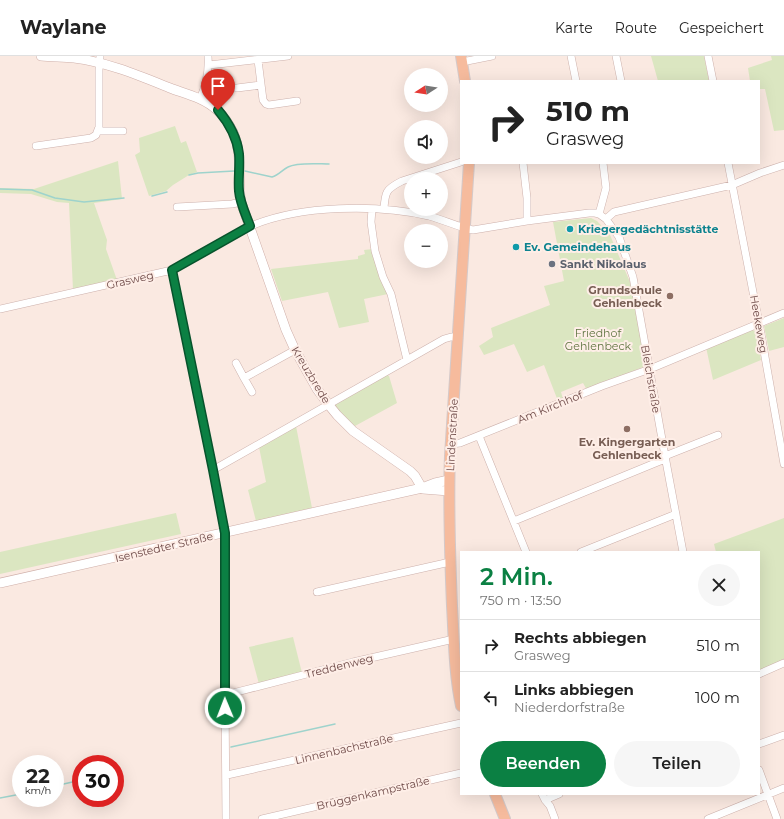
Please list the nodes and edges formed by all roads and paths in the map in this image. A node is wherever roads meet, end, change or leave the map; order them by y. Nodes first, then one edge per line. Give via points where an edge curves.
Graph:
1 (41, 56) edge
2 (208, 56) edge
3 (288, 56) edge
4 (492, 56) edge
5 (571, 56) edge
6 (616, 56) edge
7 (708, 56) edge
8 (100, 59) edge
9 (462, 59) edge
10 (258, 60) junction
11 (208, 65) junction
12 (465, 80) edge
13 (576, 80) edge
14 (621, 80) edge
15 (713, 80) edge
16 (261, 85) junction
17 (237, 88) dead end
18 (200, 99) junction
19 (297, 101) dead end
20 (98, 130) junction
21 (123, 131) dead end
22 (36, 146) dead end
23 (460, 162) edge
24 (469, 164) edge
25 (523, 164) edge
26 (603, 164) edge
27 (728, 164) edge
28 (783, 165) edge
29 (784, 174) edge
30 (732, 185) junction
31 (241, 202) junction
32 (177, 207) dead end
33 (372, 209) junction
34 (384, 210) junction
35 (599, 214) junction
36 (606, 219) junction
37 (527, 221) junction
38 (250, 226) junction
39 (464, 228) junction
40 (172, 270) junction
41 (0, 309) edge
42 (784, 313) edge
43 (759, 323) junction
44 (457, 337) junction
45 (295, 350) junction
46 (407, 360) junction
47 (236, 363) dead end
48 (650, 368) junction
49 (244, 378) junction
50 (252, 392) dead end
51 (328, 404) junction
52 (718, 435) dead end
53 (479, 436) junction
54 (451, 444) junction
55 (665, 458) junction
56 (784, 464) edge
57 (213, 470) junction
58 (449, 480) junction
59 (422, 488) junction
60 (449, 492) junction
61 (676, 514) junction
62 (514, 520) junction
63 (225, 533) junction
64 (526, 551) edge
65 (584, 551) edge
66 (683, 551) edge
67 (450, 562) junction
68 (0, 583) edge
69 (317, 592) dead end
70 (454, 639) junction
71 (784, 664) edge
72 (760, 674) edge
73 (460, 692) edge
74 (225, 695) junction
75 (460, 723) edge
76 (784, 734) edge
77 (760, 744) edge
78 (460, 773) edge
79 (760, 773) edge
80 (226, 775) junction
81 (784, 788) edge
82 (768, 794) junction
83 (495, 795) edge
84 (554, 795) edge
85 (544, 797) edge
86 (226, 819) edge
87 (262, 819) edge
88 (505, 819) edge
89 (555, 819) edge
90 (708, 819) edge
91 (777, 819) edge

1 - 8 main road, Kreuzbrede
2 - 11 street
3 - 10 street
4 - 9 street
5 - 13 street
6 - 14 street
7 - 15 street
8 - 18 main road, Kreuzbrede
8 - 20 street
9 - 12 main road
10 - 11 street
10 - 16 street
11 - 18 street
16 - 17 street
16 - 19 street via 266,104
18 - 31 main road, Kreuzbrede via 218,110 234,134 239,155
20 - 21 street
20 - 22 street via 91,138
23 - 34 street via 393,185 386,194
24 - 39 main road, Lindenstraße
25 - 37 street via 528,198
26 - 35 street via 606,188
27 - 30 street, Heekeweg
28 - 29 street
28 - 30 street
30 - 36 street via 614,212
30 - 43 street, Heekeweg
31 - 32 street
31 - 38 main road, Kreuzbrede
33 - 34 street, Grasweg
33 - 38 street, Grasweg via 305,212
33 - 46 street via 375,250 391,294
34 - 39 street, Grasweg via 430,216
35 - 36 street, Bleichstraße
35 - 37 street
36 - 48 street, Bleichstraße via 619,236 633,277
37 - 39 street via 473,230
38 - 40 street, Grasweg
38 - 45 main road, Kreuzbrede
39 - 44 main road, Lindenstraße
40 - 41 street, Grasweg
40 - 57 street
42 - 43 street, Am Kirchhof
43 - 48 street, Am Kirchhof
43 - 56 street, Heekeweg
44 - 46 street via 444,340
44 - 54 main road, Lindenstraße
45 - 49 street
45 - 51 main road, Kreuzbrede
46 - 51 street
47 - 49 street
48 - 53 street, Am Kirchhof
48 - 55 street, Bleichstraße
49 - 50 street
51 - 57 street
51 - 59 main road, Kreuzbrede via 353,431 415,476
52 - 55 street
53 - 54 street, Am Kirchhof via 460,444
53 - 62 street
54 - 58 main road, Lindenstraße
55 - 61 street, Bleichstraße
55 - 62 street
57 - 63 street
58 - 59 main road, Isenstedter Straße
58 - 60 main road, Lindenstraße
59 - 60 main road, Isenstedter Straße
59 - 63 main road, Isenstedter Straße
60 - 67 main road, Lindenstraße
61 - 65 street
61 - 66 street, Bleichstraße
62 - 64 street
63 - 68 main road, Isenstedter Straße
63 - 74 street
67 - 69 street
67 - 70 main road, Lindenstraße
70 - 73 main road, Lindenstraße via 455,670
70 - 74 street, Treddenweg
71 - 72 street
74 - 80 street
75 - 80 street, Linnenbachstraße
76 - 77 street
78 - 87 street, Brüggenkampstraße
79 - 82 street
80 - 86 street
81 - 82 street
82 - 90 street
82 - 91 street
83 - 88 main road
84 - 85 street
85 - 89 street

